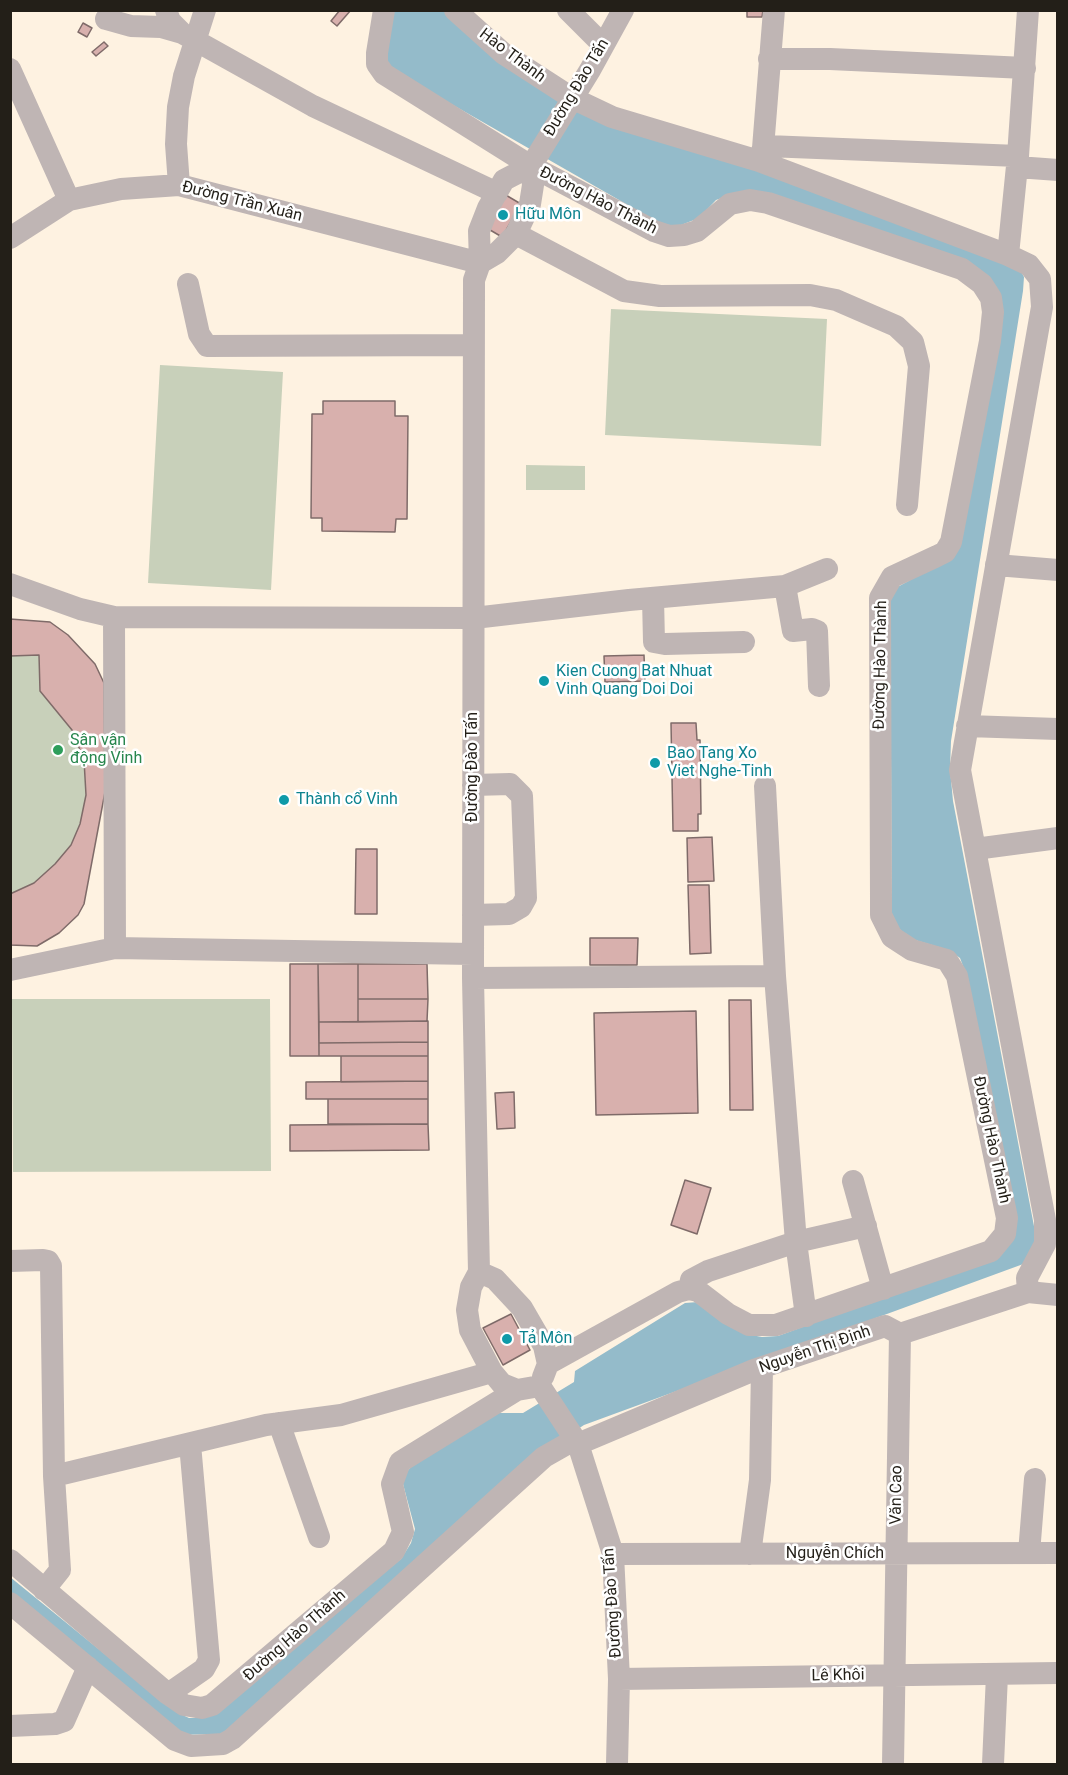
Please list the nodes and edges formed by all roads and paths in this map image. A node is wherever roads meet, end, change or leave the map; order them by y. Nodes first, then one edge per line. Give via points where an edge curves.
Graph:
1 (166, 10) edge
2 (205, 10) edge
3 (384, 10) edge
4 (455, 10) edge
5 (568, 10) edge
6 (622, 10) edge
7 (774, 10) edge
8 (1028, 10) edge
9 (106, 20) dead end
10 (189, 37) junction
11 (603, 45) junction
12 (769, 59) junction
13 (1025, 68) junction
14 (10, 69) edge
15 (569, 101) junction
16 (761, 154) junction
17 (533, 162) junction
18 (1018, 162) junction
19 (1058, 170) edge
20 (179, 185) junction
21 (497, 193) junction
22 (69, 201) junction
23 (516, 234) junction
24 (10, 238) edge
25 (1008, 255) junction
26 (480, 263) junction
27 (188, 284) dead end
28 (472, 345) junction
29 (907, 505) dead end
30 (996, 565) junction
31 (827, 569) dead end
32 (1058, 570) edge
33 (10, 584) edge
34 (785, 586) junction
35 (653, 598) junction
36 (114, 617) junction
37 (474, 618) junction
38 (744, 642) dead end
39 (819, 686) dead end
40 (967, 726) junction
41 (1058, 729) edge
42 (474, 786) junction
43 (765, 786) dead end
44 (1058, 838) edge
45 (975, 849) junction
46 (473, 915) junction
47 (115, 948) junction
48 (474, 954) junction
49 (10, 970) edge
50 (775, 976) junction
51 (473, 978) junction
52 (853, 1181) dead end
53 (866, 1226) junction
54 (796, 1242) junction
55 (10, 1261) edge
56 (479, 1272) junction
57 (689, 1289) junction
58 (883, 1289) junction
59 (1028, 1292) junction
60 (1058, 1295) edge
61 (806, 1316) junction
62 (900, 1334) junction
63 (548, 1364) junction
64 (762, 1368) junction
65 (492, 1371) junction
66 (517, 1390) junction
67 (543, 1390) junction
68 (279, 1423) junction
69 (574, 1440) junction
70 (190, 1444) junction
71 (54, 1476) junction
72 (1035, 1479) dead end
73 (319, 1537) dead end
74 (1029, 1553) junction
75 (1058, 1553) edge
76 (613, 1554) junction
77 (750, 1554) junction
78 (895, 1554) junction
79 (10, 1560) edge
80 (44, 1590) junction
81 (14, 1609) edge
82 (88, 1667) junction
83 (1058, 1673) edge
84 (892, 1675) junction
85 (997, 1675) junction
86 (618, 1679) junction
87 (168, 1694) junction
88 (10, 1726) edge
89 (617, 1764) edge
90 (893, 1764) edge
91 (993, 1764) edge

1 - 10 street via 170,21
2 - 10 street
3 - 17 street, Đường Hào Thành via 376,52 377,64 384,74
4 - 15 street, Hào Thành via 504,54
5 - 11 street
6 - 11 street, Đường Đào Tấn
7 - 12 street
8 - 13 street
9 - 10 street via 161,27
10 - 20 street via 178,107
10 - 21 street via 314,106
11 - 15 street, Đường Đào Tấn
12 - 13 street via 830,58
12 - 16 street
13 - 18 street
14 - 22 street
15 - 16 street, Hào Thành via 644,128
15 - 17 street, Đường Đào Tấn
16 - 18 street
16 - 25 street
17 - 21 street, Đường Đào Tấn via 504,180
17 - 23 street via 530,204
17 - 58 street, Đường Hào Thành via 662,234 691,234 730,204 758,201 962,269 982,284 991,298 990,341 955,533 945,552 892,577 880,598 881,915 885,927 901,945 937,956 953,966 1007,1226 1001,1241 991,1251
18 - 19 street
18 - 25 street
20 - 22 street, Đường Trần Xuân via 121,189
20 - 26 street, Đường Trần Xuân
21 - 26 street, Đường Đào Tấn via 479,231
22 - 24 street, Đường Trần Xuân
23 - 26 street
23 - 29 street via 624,291 660,296 810,295 836,300 896,326 913,342 919,366
25 - 30 street via 1036,272 1043,297
26 - 28 street, Đường Đào Tấn via 474,280
27 - 28 street via 199,334 207,346
28 - 37 street, Đường Đào Tấn
30 - 32 street
30 - 40 street
31 - 34 street
33 - 36 street
34 - 35 street
34 - 39 street via 793,632 817,631
35 - 37 street
35 - 38 street via 654,642
36 - 37 street
36 - 47 street
37 - 42 street, Đường Đào Tấn
40 - 41 street
40 - 45 street via 960,770
42 - 46 street, Đường Đào Tấn
42 - 46 street via 510,784 522,796 525,898 521,907 509,914
43 - 50 street
44 - 45 street
45 - 59 street via 1045,1220 1045,1244 1027,1278
46 - 48 street, Đường Đào Tấn
47 - 48 street
47 - 49 street
48 - 51 street, Đường Đào Tấn
50 - 51 street
50 - 54 street
51 - 56 street, Đường Đào Tấn
52 - 53 street
53 - 54 street
53 - 58 street
54 - 57 street via 708,1271 691,1280
54 - 61 street
55 - 71 street via 43,1260 51,1266
56 - 63 street via 495,1279 522,1308 544,1346
56 - 65 street, Đường Đào Tấn via 471,1287 467,1310 470,1330
57 - 61 street, Đường Hào Thành via 707,1296 749,1325 776,1325
57 - 63 street
58 - 61 street, Đường Hào Thành
59 - 60 street, Nguyễn Thị Định
59 - 62 street, Nguyễn Thị Định
62 - 64 street, Nguyễn Thị Định via 885,1326
62 - 78 street, Văn Cao
63 - 67 street
64 - 69 street, Nguyễn Thị Định
64 - 77 street via 760,1480
65 - 66 street, Đường Đào Tấn via 502,1384
65 - 68 street via 341,1415
66 - 67 street
66 - 87 street, Đường Hào Thành via 395,1468 392,1484 403,1532 394,1551 220,1701 202,1708 184,1705
67 - 69 street, Đường Đào Tấn
68 - 70 street
68 - 73 street
69 - 76 street, Đường Đào Tấn
69 - 82 street, Nguyễn Thị Định via 544,1457 223,1744 182,1744
70 - 71 street
70 - 87 street via 209,1660 204,1669
71 - 80 street via 60,1570
72 - 74 street
74 - 75 street, Nguyễn Chích
74 - 78 street, Nguyễn Chích
76 - 77 street, Nguyễn Chích
76 - 86 street, Đường Đào Tấn
77 - 78 street, Nguyễn Chích
78 - 84 street, Văn Cao
79 - 80 street, Đường Hào Thành
80 - 87 street, Đường Hào Thành
81 - 82 street, Nguyễn Thị Định
82 - 88 street via 64,1721
83 - 85 street, Lê Khôi
84 - 85 street, Lê Khôi
84 - 86 street, Lê Khôi
84 - 90 street, Văn Cao
85 - 91 street
86 - 89 street, Đường Đào Tấn

